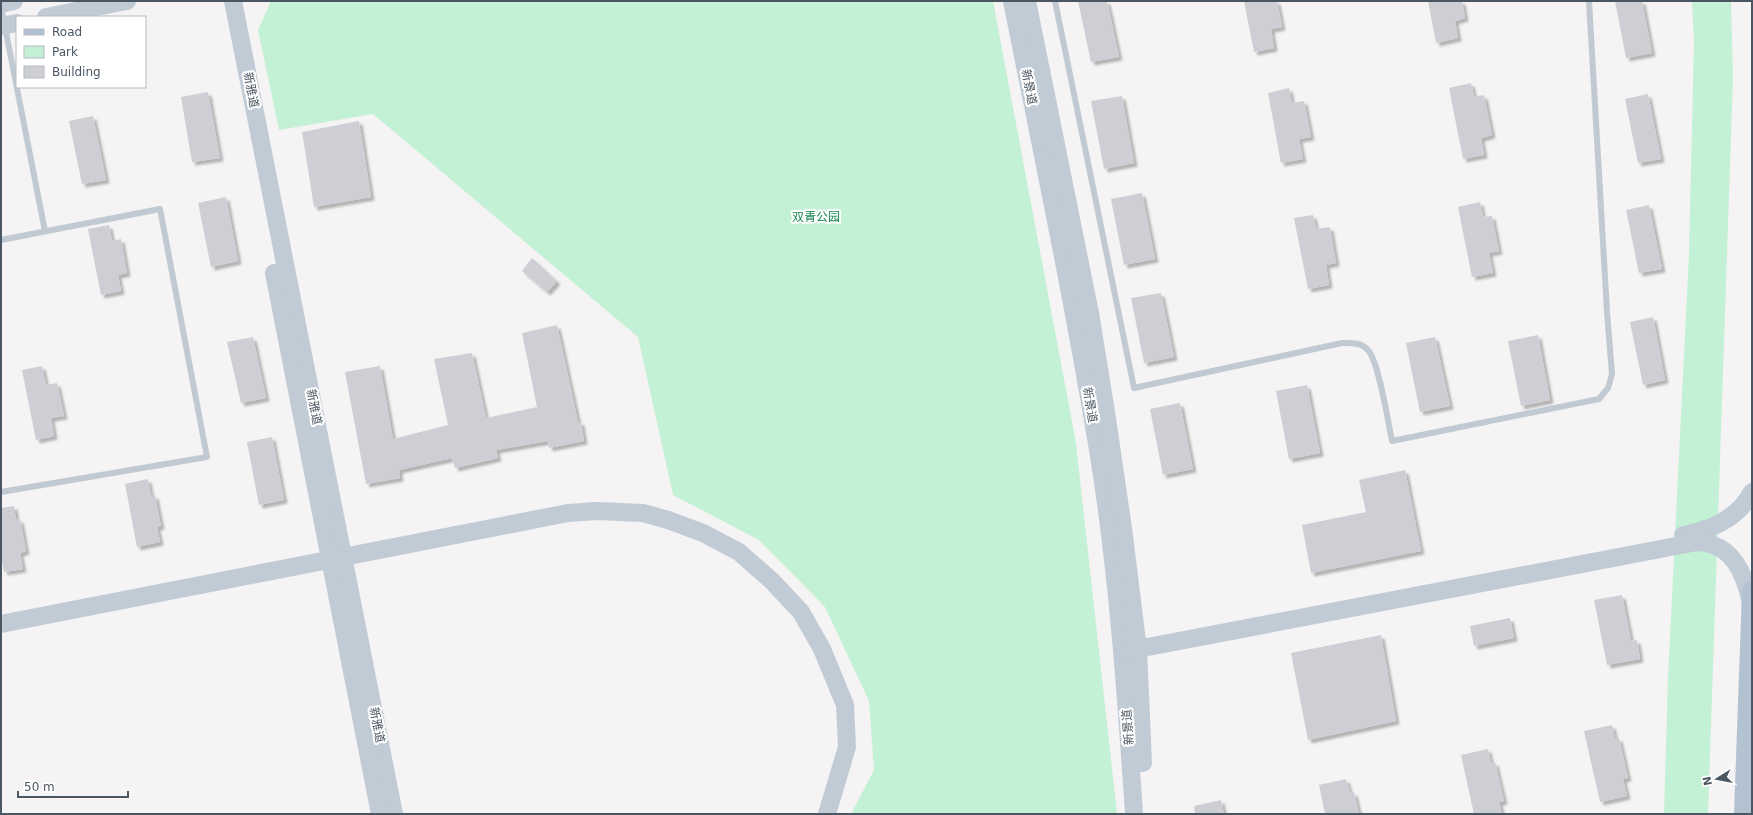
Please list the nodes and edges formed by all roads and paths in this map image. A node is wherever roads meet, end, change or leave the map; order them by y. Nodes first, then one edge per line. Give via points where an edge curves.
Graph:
1 (14, 1) edge
2 (127, 1) edge
3 (222, 1) edge
4 (233, 1) edge
5 (1012, 1) edge
6 (1027, 1) edge
7 (1054, 1) edge
8 (1589, 1) edge
9 (1, 4) edge
10 (1, 8) edge
11 (51, 16) edge
12 (7, 25) edge
13 (16, 74) edge
14 (19, 88) edge
15 (45, 230) junction
16 (1, 240) edge
17 (1, 492) edge
18 (1752, 492) edge
19 (336, 558) junction
20 (1752, 597) edge
21 (1, 624) edge
22 (1129, 645) junction
23 (380, 814) edge
24 (394, 814) edge
25 (827, 814) edge
26 (1134, 814) edge
27 (1145, 814) edge
28 (1744, 814) edge

1 - 9 street
2 - 11 street
3 - 19 street, 新雅道
4 - 19 street, 新雅道
5 - 22 street, 新景道 via 1077,333
6 - 22 street, 新景道 via 1090,313 1123,528
7 - 8 lane via 1134,388 1342,343 1358,343 1368,349 1375,362 1392,441 1599,399 1608,388 1612,374
10 - 12 lane
12 - 13 lane
14 - 15 lane
15 - 16 lane
15 - 17 lane via 160,209 207,457
18 - 22 street via 1741,508 1722,524 1690,534
19 - 21 street
19 - 23 street, 新雅道
19 - 24 street, 新雅道
19 - 25 street via 540,518 597,511 643,513 703,533 739,552 772,580 801,612 822,649 845,705 847,747
20 - 22 street via 1740,570 1726,551 1707,542 1697,542
20 - 28 main road
22 - 26 street, 新景道
22 - 27 street, 新景道

